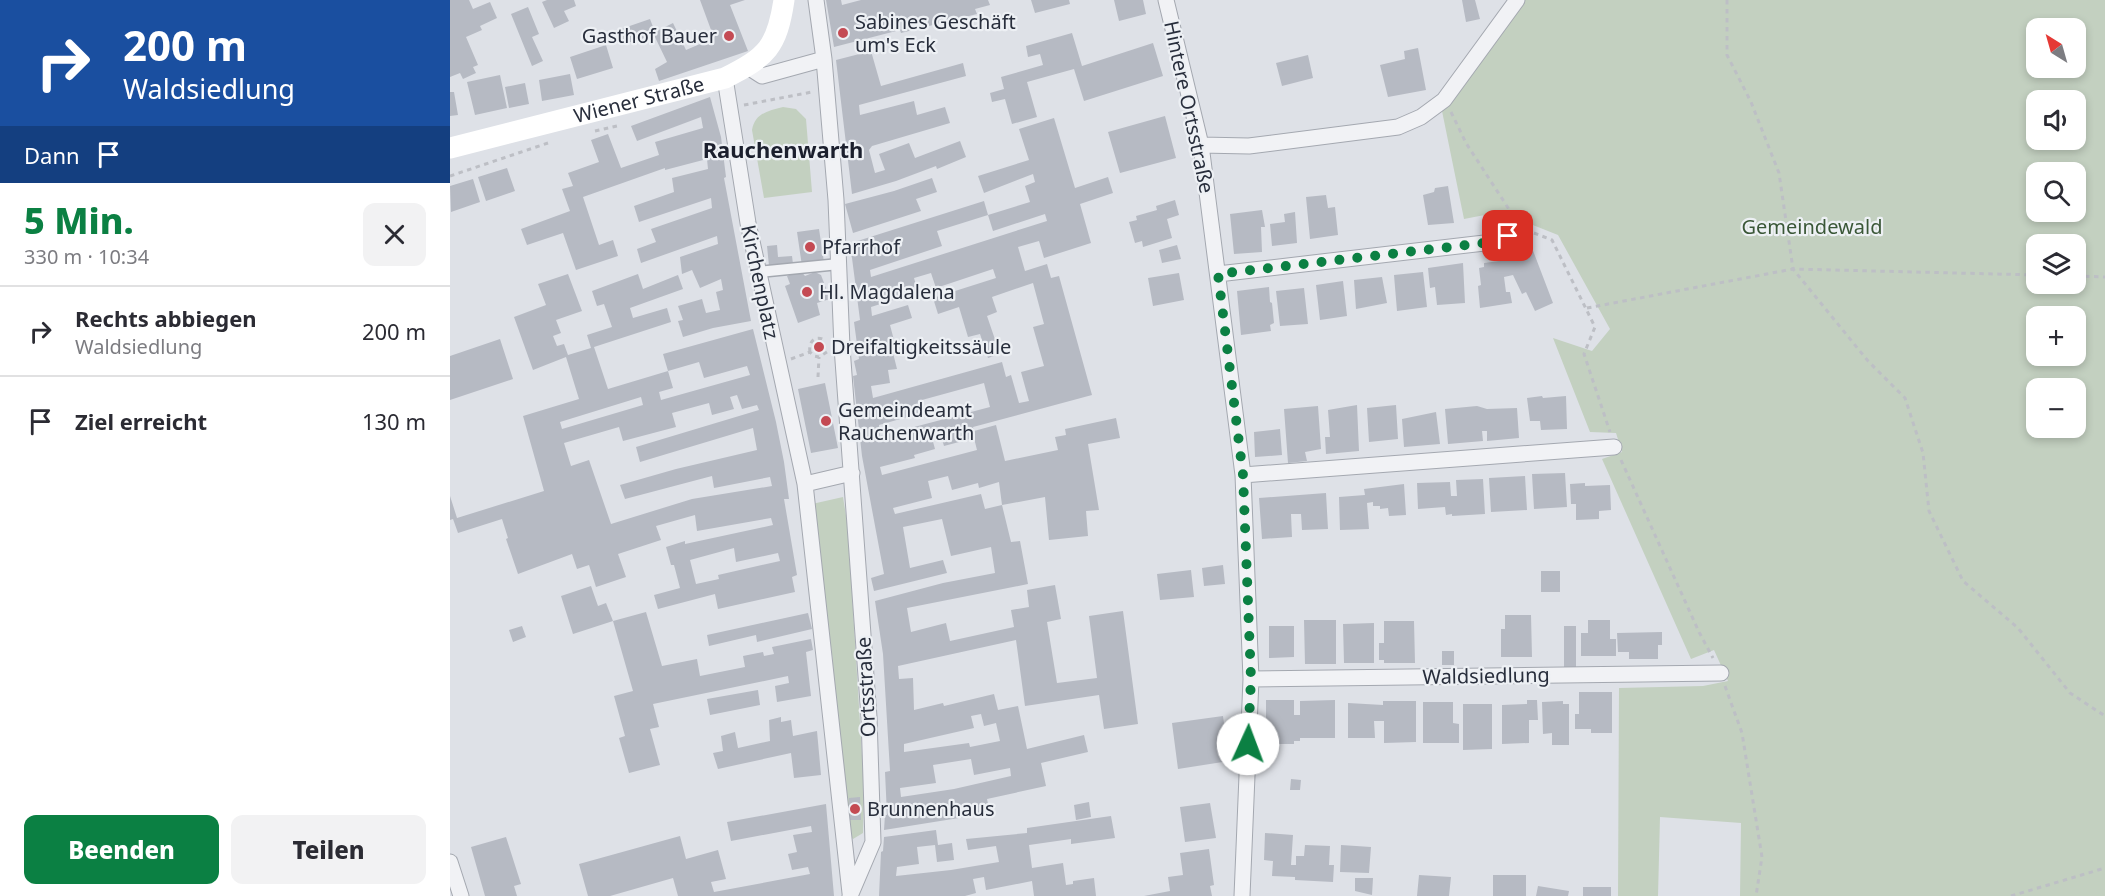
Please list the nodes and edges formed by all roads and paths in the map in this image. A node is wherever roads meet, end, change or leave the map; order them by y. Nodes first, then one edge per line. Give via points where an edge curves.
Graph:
1 (784, 0) edge
2 (816, 0) edge
3 (1166, 0) edge
4 (1517, 0) edge
5 (1727, 0) edge
6 (824, 59) junction
7 (748, 67) junction
8 (725, 78) junction
9 (827, 90) junction
10 (1444, 100) junction
11 (730, 107) junction
12 (453, 145) edge
13 (1201, 145) junction
14 (1522, 229) junction
15 (839, 264) junction
16 (1793, 269) junction
17 (758, 272) junction
18 (1218, 274) junction
19 (2026, 275) edge
20 (2086, 276) edge
21 (2105, 277) edge
22 (1587, 308) junction
23 (819, 357) junction
24 (818, 376) dead end
25 (1614, 447) joint
26 (852, 473) junction
27 (1243, 475) junction
28 (805, 484) junction
29 (1721, 673) dead end
30 (1251, 679) junction
31 (2105, 716) edge
32 (450, 862) edge
33 (2105, 868) edge
34 (461, 896) edge
35 (850, 896) edge
36 (1242, 896) edge
37 (1247, 896) edge
38 (2011, 896) edge

1 - 7 main road, Wiener Straße via 780,25 769,49
2 - 6 street
3 - 13 street, Hintere Ortsstraße
4 - 10 street
5 - 16 path via 1727,55 1751,102 1779,173
6 - 7 street via 762,76
6 - 9 street
7 - 8 main road, Wiener Straße
8 - 11 street, Kirchenplatz
8 - 12 main road, Wiener Straße
9 - 11 path
9 - 15 street
10 - 13 street via 1421,117 1398,127 1249,146
10 - 14 path via 1466,143
11 - 17 street, Kirchenplatz
13 - 18 street, Hintere Ortsstraße
14 - 18 street via 1493,242
14 - 22 path via 1552,240
15 - 17 street
15 - 26 street
16 - 19 path
16 - 22 path
16 - 31 path via 1868,361 1905,398 1923,453 1929,511 1963,581 2019,628 2070,693
17 - 28 street, Kirchenplatz
18 - 27 street, Hintere Ortsstraße
20 - 21 path
22 - 25 path via 1595,327 1584,354
23 - 23 path via 809,347 816,338 822,338 828,347 826,354
23 - 24 path
25 - 27 street
26 - 28 street
26 - 35 street, Ortsstraße via 869,717 873,842
27 - 30 street, Hintere Ortsstraße
28 - 35 street, Ortsstraße
29 - 30 street, Waldsiedlung
30 - 36 street, Hintere Ortsstraße
32 - 34 street
33 - 38 path
36 - 37 street

